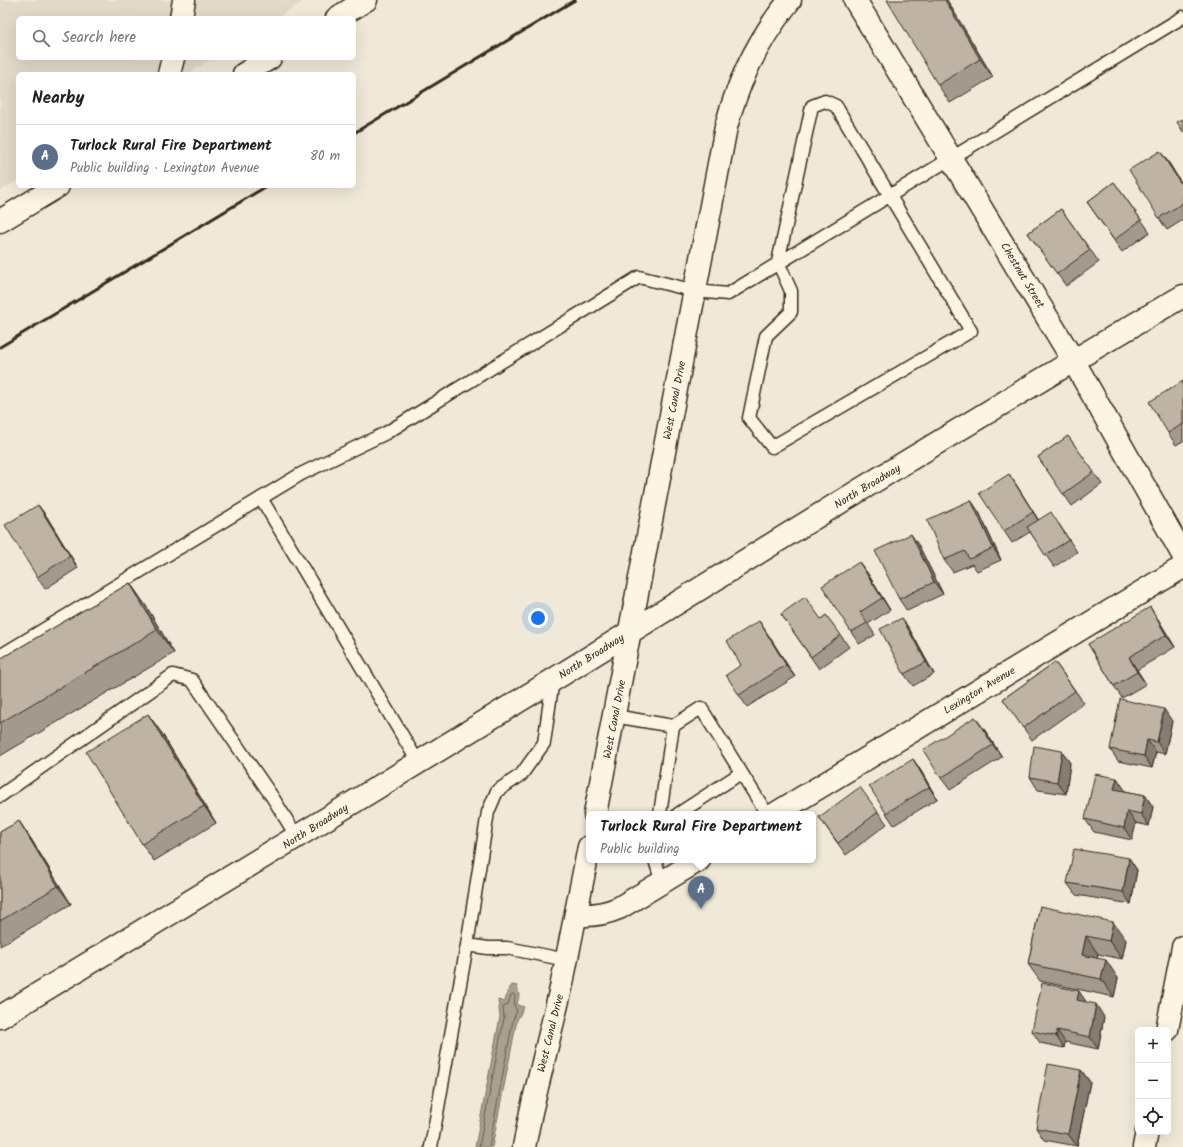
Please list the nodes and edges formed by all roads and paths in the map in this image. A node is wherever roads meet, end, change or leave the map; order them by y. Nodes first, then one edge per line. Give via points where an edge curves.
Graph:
1 (184, 0) edge
2 (366, 0) edge
3 (790, 0) edge
4 (855, 0) edge
5 (181, 16) edge
6 (340, 16) edge
7 (1183, 17) edge
8 (172, 60) edge
9 (267, 60) edge
10 (169, 72) edge
11 (247, 72) edge
12 (952, 158) junction
13 (55, 188) edge
14 (889, 196) junction
15 (0, 221) edge
16 (778, 262) junction
17 (695, 291) junction
18 (1183, 296) edge
19 (1074, 360) junction
20 (261, 498) junction
21 (1183, 555) edge
22 (1183, 567) edge
23 (630, 631) junction
24 (0, 656) edge
25 (553, 679) junction
26 (614, 716) junction
27 (673, 726) junction
28 (418, 762) junction
29 (741, 773) junction
30 (0, 796) edge
31 (596, 811) edge
32 (660, 811) edge
33 (683, 811) edge
34 (765, 811) edge
35 (780, 811) edge
36 (297, 837) junction
37 (586, 863) edge
38 (656, 863) edge
39 (694, 863) edge
40 (662, 883) junction
41 (576, 915) junction
42 (467, 945) junction
43 (1183, 947) edge
44 (567, 960) junction
45 (0, 1017) edge
46 (1168, 1027) edge
47 (1146, 1135) edge
48 (431, 1147) edge
49 (524, 1147) edge
50 (1144, 1147) edge

1 - 5 street
2 - 6 street
3 - 17 street, West Canal Drive via 759,45 730,113
4 - 12 street, Chestnut Street
7 - 12 lane
8 - 10 street
9 - 11 street
12 - 14 lane
12 - 19 street, Chestnut Street
13 - 15 street
14 - 16 lane
14 - 16 lane via 836,106 825,101 812,106
14 - 16 lane via 971,331 772,447 749,418 766,336 791,312 791,291
16 - 17 lane via 728,294
17 - 20 lane via 639,277 386,433 301,474
17 - 23 street, West Canal Drive
18 - 19 street, North Broadway
19 - 21 street, Chestnut Street
19 - 23 street, North Broadway
20 - 24 lane
20 - 28 lane
22 - 35 street, Lexington Avenue
23 - 25 street, North Broadway
23 - 26 street, West Canal Drive
25 - 28 street, North Broadway
25 - 42 lane via 544,744 521,775 497,791 488,812
26 - 27 lane
26 - 31 street, West Canal Drive
27 - 29 lane via 700,708
27 - 32 lane
28 - 36 street, North Broadway
29 - 33 lane
29 - 34 lane
30 - 36 lane via 173,675 192,680
36 - 45 street, North Broadway
37 - 41 street, West Canal Drive
38 - 40 lane
39 - 40 street
40 - 41 street via 608,913
41 - 44 street, West Canal Drive
42 - 44 lane via 507,948
42 - 48 lane
43 - 46 street
44 - 49 street, West Canal Drive
47 - 50 street

